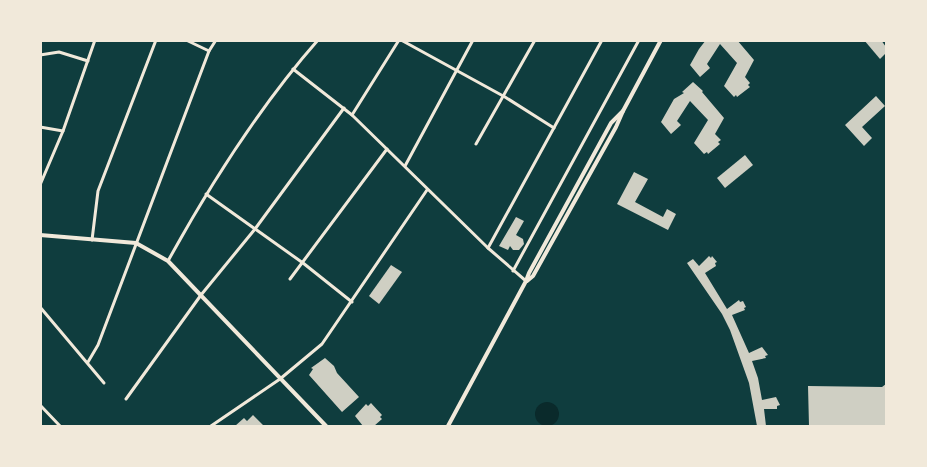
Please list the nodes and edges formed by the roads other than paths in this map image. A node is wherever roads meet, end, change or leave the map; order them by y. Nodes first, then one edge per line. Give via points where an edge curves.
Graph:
1 (95, 40) edge
2 (156, 40) edge
3 (186, 40) edge
4 (216, 40) edge
5 (318, 40) edge
6 (400, 40) edge
7 (473, 40) edge
8 (536, 40) edge
9 (602, 40) edge
10 (639, 40) edge
11 (661, 40) edge
12 (210, 52) junction
13 (40, 55) edge
14 (87, 61) junction
15 (293, 69) junction
16 (457, 71) junction
17 (505, 97) junction
18 (344, 108) junction
19 (352, 115) junction
20 (40, 127) edge
21 (554, 128) junction
22 (63, 131) junction
23 (476, 144) dead end
24 (387, 149) junction
25 (405, 166) junction
26 (40, 185) edge
27 (427, 190) junction
28 (206, 194) junction
29 (255, 228) junction
30 (40, 236) edge
31 (92, 240) junction
32 (136, 243) junction
33 (488, 248) junction
34 (168, 261) junction
35 (303, 263) junction
36 (513, 271) junction
37 (290, 279) dead end
38 (526, 281) junction
39 (201, 295) junction
40 (352, 302) junction
41 (40, 307) edge
42 (88, 362) junction
43 (280, 379) junction
44 (104, 383) dead end
45 (126, 399) dead end
46 (40, 405) edge
47 (449, 425) edge
48 (60, 426) edge
49 (211, 426) edge
50 (326, 426) edge

1 - 14 street
2 - 31 street via 98,191
3 - 12 street
4 - 12 street
5 - 15 street
6 - 16 street
6 - 19 street
7 - 16 street
8 - 17 street
9 - 21 street
10 - 36 street
11 - 38 main road via 555,237 533,276
12 - 32 street
13 - 14 street via 59,52
14 - 22 street
15 - 18 street
15 - 28 street
16 - 17 street
16 - 25 street
17 - 21 street
17 - 23 street
18 - 19 street
18 - 29 street
19 - 24 street
20 - 22 street
21 - 33 street
22 - 26 street
24 - 25 street
24 - 35 street
25 - 27 street
27 - 33 street
27 - 40 street
28 - 29 street
28 - 34 street
29 - 35 street
29 - 39 street
30 - 31 main road
31 - 32 main road
32 - 34 main road
32 - 42 street
33 - 36 street
34 - 39 main road
35 - 37 street
35 - 40 street
36 - 38 street
38 - 47 main road
39 - 43 main road
39 - 45 street
40 - 43 street via 322,344
41 - 42 street
42 - 44 street
43 - 49 street
43 - 50 main road
46 - 48 street

